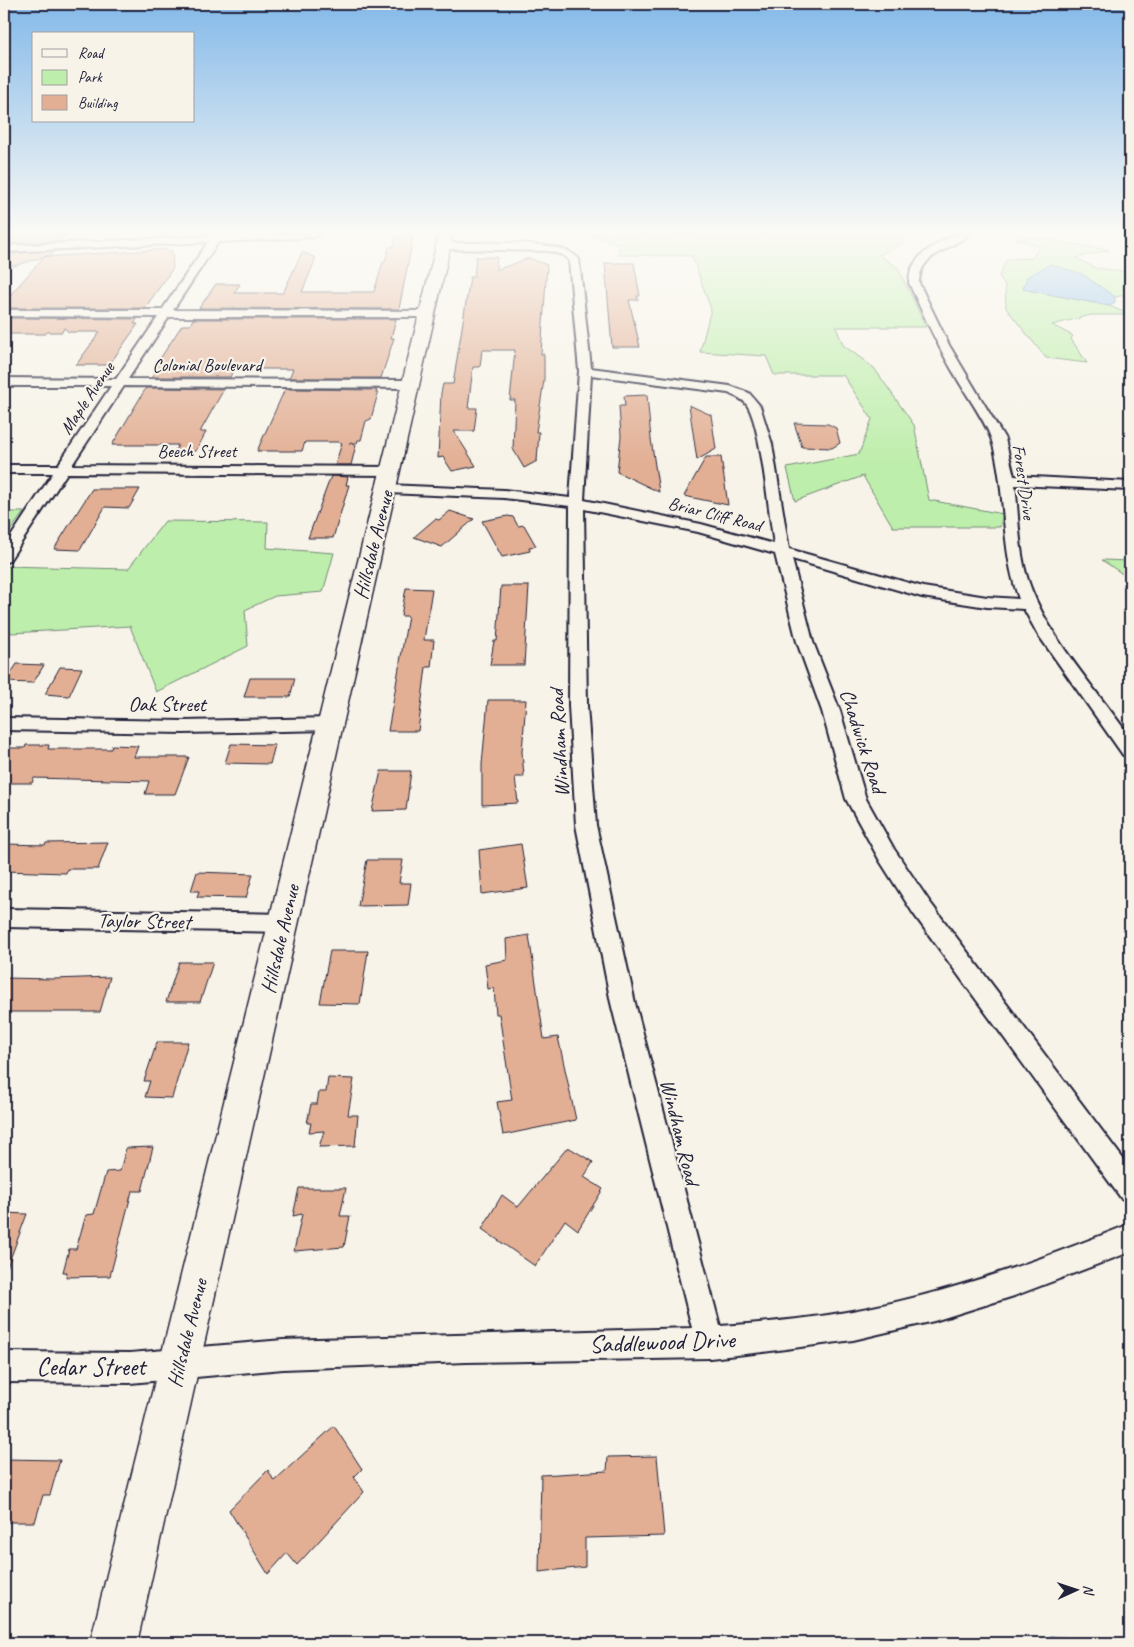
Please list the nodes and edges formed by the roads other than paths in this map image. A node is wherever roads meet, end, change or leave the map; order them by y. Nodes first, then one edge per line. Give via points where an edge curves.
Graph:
1 (167, 311) edge
2 (428, 311) edge
3 (579, 311) edge
4 (927, 311) edge
5 (4, 314) edge
6 (165, 314) junction
7 (427, 314) junction
8 (584, 371) junction
9 (4, 382) edge
10 (119, 382) junction
11 (410, 384) junction
12 (4, 469) edge
13 (61, 469) junction
14 (389, 480) junction
15 (1008, 480) junction
16 (1130, 486) edge
17 (577, 503) junction
18 (782, 550) junction
19 (4, 558) edge
20 (1029, 604) junction
21 (4, 724) edge
22 (330, 724) junction
23 (1130, 750) edge
24 (4, 918) edge
25 (284, 923) junction
26 (1130, 1189) edge
27 (1130, 1238) edge
28 (710, 1343) junction
29 (179, 1365) junction
30 (4, 1367) edge
31 (113, 1643) edge

1 - 6 street, Maple Avenue
2 - 7 street, Hillsdale Avenue
3 - 8 street, Windham Road
4 - 15 street, Forest Drive via 943,345 998,438
5 - 6 street
6 - 7 street
6 - 10 street, Maple Avenue
7 - 11 street, Hillsdale Avenue
8 - 17 street, Windham Road
8 - 18 street, Chadwick Road via 730,390 745,396 754,406 765,444
9 - 10 street, Colonial Boulevard
10 - 11 street, Colonial Boulevard
10 - 13 street, Maple Avenue
11 - 14 street, Hillsdale Avenue
12 - 13 street, Beech Street
13 - 14 street, Beech Street
13 - 19 street, Maple Avenue
14 - 17 street, Briar Cliff Road
14 - 22 street, Hillsdale Avenue
15 - 16 street
15 - 20 street, Forest Drive via 1014,550 1019,578
17 - 18 street, Briar Cliff Road via 701,528
17 - 28 street, Windham Road via 578,706 586,825 623,1003
18 - 20 street, Briar Cliff Road via 922,592 987,602
18 - 26 street, Chadwick Road via 805,642 856,799 921,907
20 - 23 street, Forest Drive via 1043,629
21 - 22 street, Oak Street via 183,727
22 - 25 street, Hillsdale Avenue
24 - 25 street, Taylor Street
25 - 29 street, Hillsdale Avenue
27 - 28 street, Saddlewood Drive via 982,1293 905,1313 814,1332
28 - 29 street, Saddlewood Drive via 467,1347 235,1357
29 - 30 street, Cedar Street
29 - 31 street, Hillsdale Avenue

